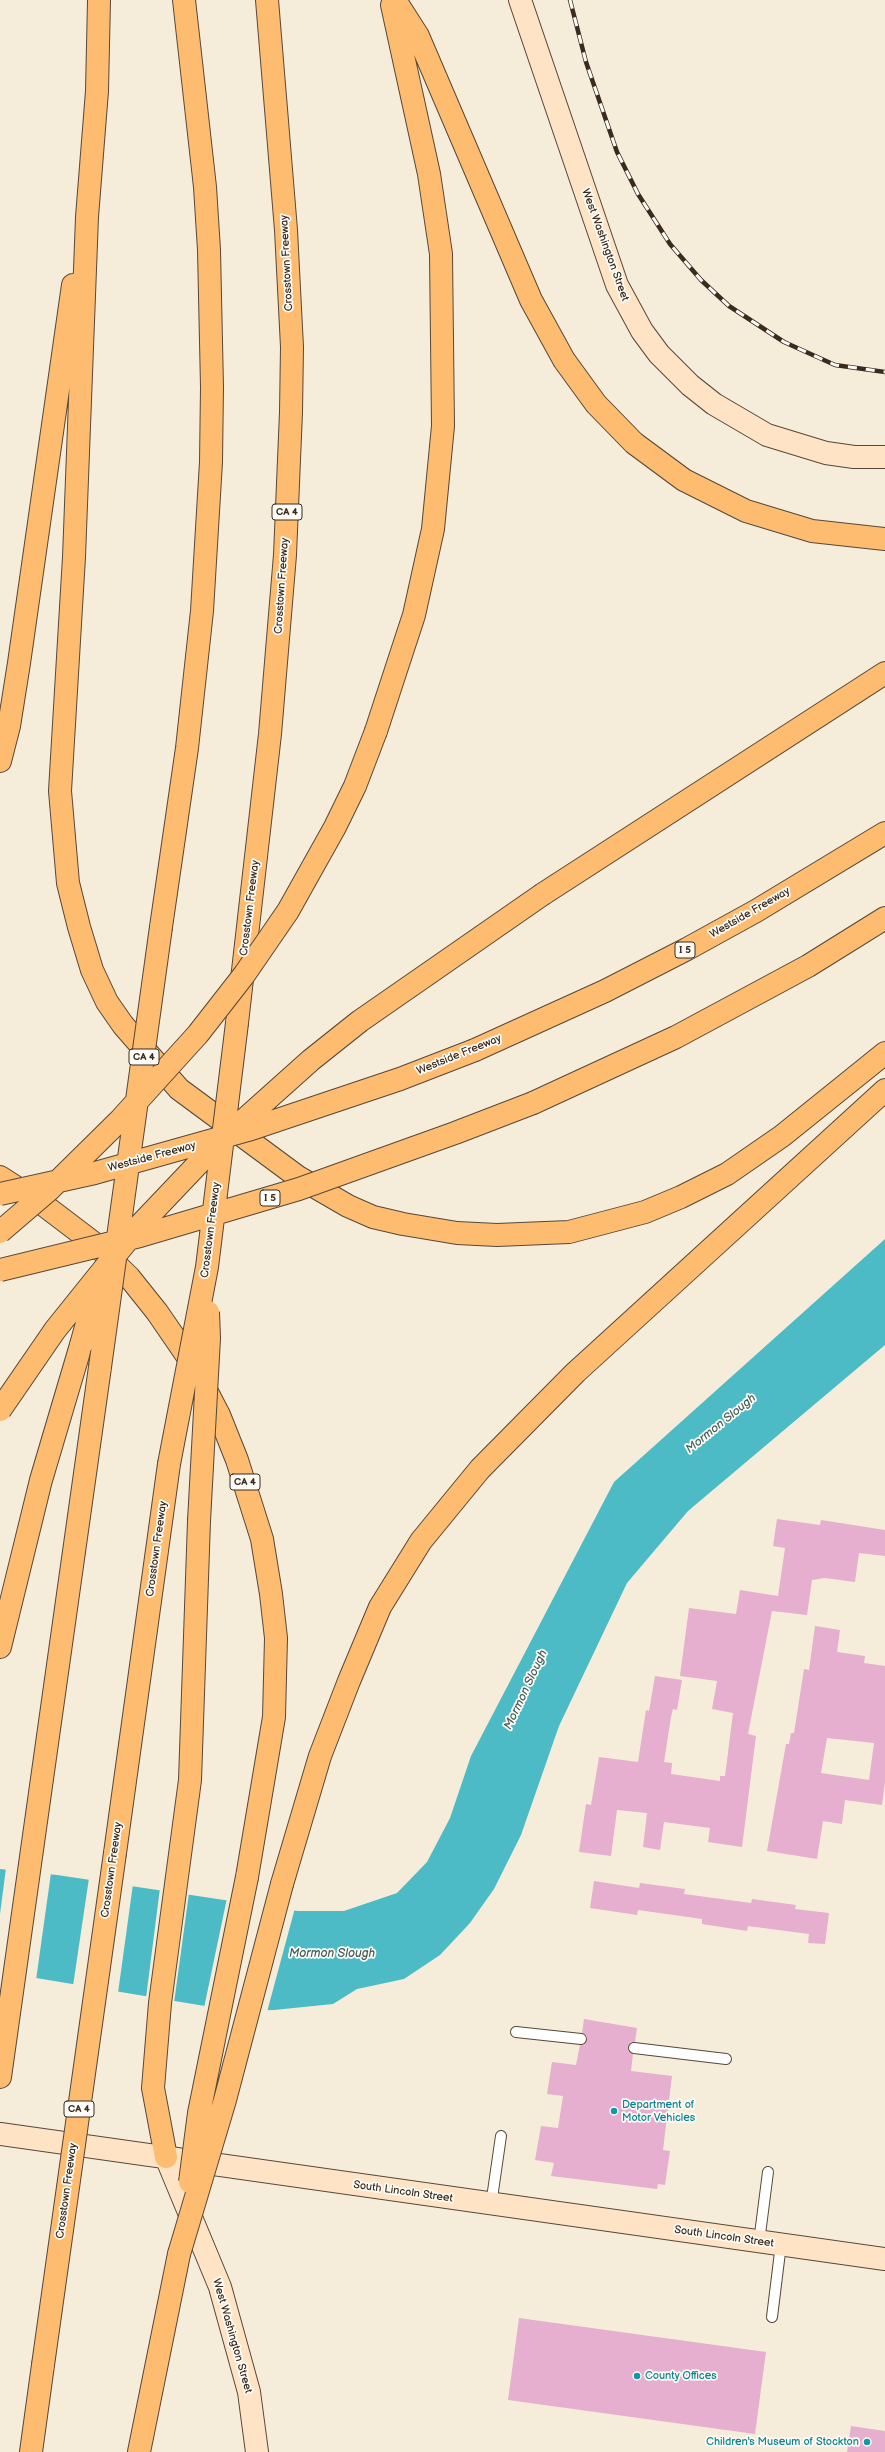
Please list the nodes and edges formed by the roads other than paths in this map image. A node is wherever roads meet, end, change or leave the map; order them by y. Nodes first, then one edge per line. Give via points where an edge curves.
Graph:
1 (99, 0) edge
2 (184, 0) edge
3 (267, 0) edge
4 (390, 0) edge
5 (395, 0) edge
6 (520, 0) edge
7 (87, 217) junction
8 (885, 457) edge
9 (885, 539) edge
10 (885, 673) edge
11 (0, 761) edge
12 (885, 833) edge
13 (885, 918) edge
14 (885, 1053) edge
15 (885, 1090) edge
16 (0, 1177) edge
17 (126, 1187) junction
18 (0, 1194) edge
19 (0, 1232) edge
20 (207, 1267) junction
21 (0, 1270) edge
22 (0, 1410) edge
23 (0, 1647) edge
24 (516, 2032) dead end
25 (581, 2038) dead end
26 (634, 2048) dead end
27 (726, 2059) dead end
28 (0, 2077) edge
29 (0, 2134) edge
30 (501, 2136) dead end
31 (166, 2157) junction
32 (768, 2172) dead end
33 (491, 2205) junction
34 (759, 2242) junction
35 (781, 2244) junction
36 (179, 2254) junction
37 (885, 2259) edge
38 (772, 2316) dead end
39 (31, 2452) edge
40 (139, 2452) edge
41 (257, 2452) edge

1 - 7 highway via 97,90
2 - 17 highway, CA 4, bridge via 205,187 209,250 211,462 202,611 187,748
3 - 20 highway, Crosstown Freeway / CA 4, bridge via 286,230 292,347 285,554 271,718
4 - 19 highway, bridge via 429,174 441,254 443,426 433,529 414,615 355,786 314,867 288,911 244,975 198,1034 121,1119 49,1190
5 - 9 highway via 418,36 531,300 564,360 596,404 634,443 684,480 746,511 812,531
6 - 8 street, West Washington Street via 617,285 642,331 659,354 690,386 714,404 767,435 826,453 854,457
7 - 11 highway via 71,291 19,664 9,726
7 - 14 highway via 74,549 62,738 62,832 68,884 92,970 107,1002 123,1025 179,1089 298,1177 348,1206 373,1216 457,1233 497,1235 569,1232 645,1212 727,1174 782,1136
10 - 22 highway, bridge via 543,894 410,984 311,1060 216,1146 140,1225 55,1330
12 - 18 highway, Westside Freeway / I 5, bridge via 756,912 687,949 585,1001 475,1050 400,1079 248,1130 95,1173
13 - 21 highway, I 5, bridge via 808,966 690,1030 532,1103 299,1189 140,1236
15 - 36 highway, bridge via 576,1372 480,1469 422,1541 380,1607 320,1756 282,1884 225,2100
16 - 36 highway, CA 4, bridge via 45,1206 95,1244 129,1276 157,1312 192,1364 219,1415 237,1460 262,1539 276,1638 274,1717 247,1877 199,2113
17 - 23 highway, bridge via 41,1480
17 - 28 highway, CA 4, bridge
20 - 31 highway, bridge via 209,1338 199,1521 190,1780 160,2003 153,2088
20 - 39 highway, Crosstown Freeway / CA 4, bridge via 169,1464
24 - 25 lane
26 - 27 lane
29 - 31 street, South Lincoln Street
30 - 33 lane
31 - 33 street, South Lincoln Street
31 - 41 street, West Washington Street via 220,2287 249,2392
32 - 34 lane
33 - 34 street, South Lincoln Street
34 - 35 street, South Lincoln Street
35 - 37 street, South Lincoln Street
35 - 38 lane
36 - 40 highway, CA 4

